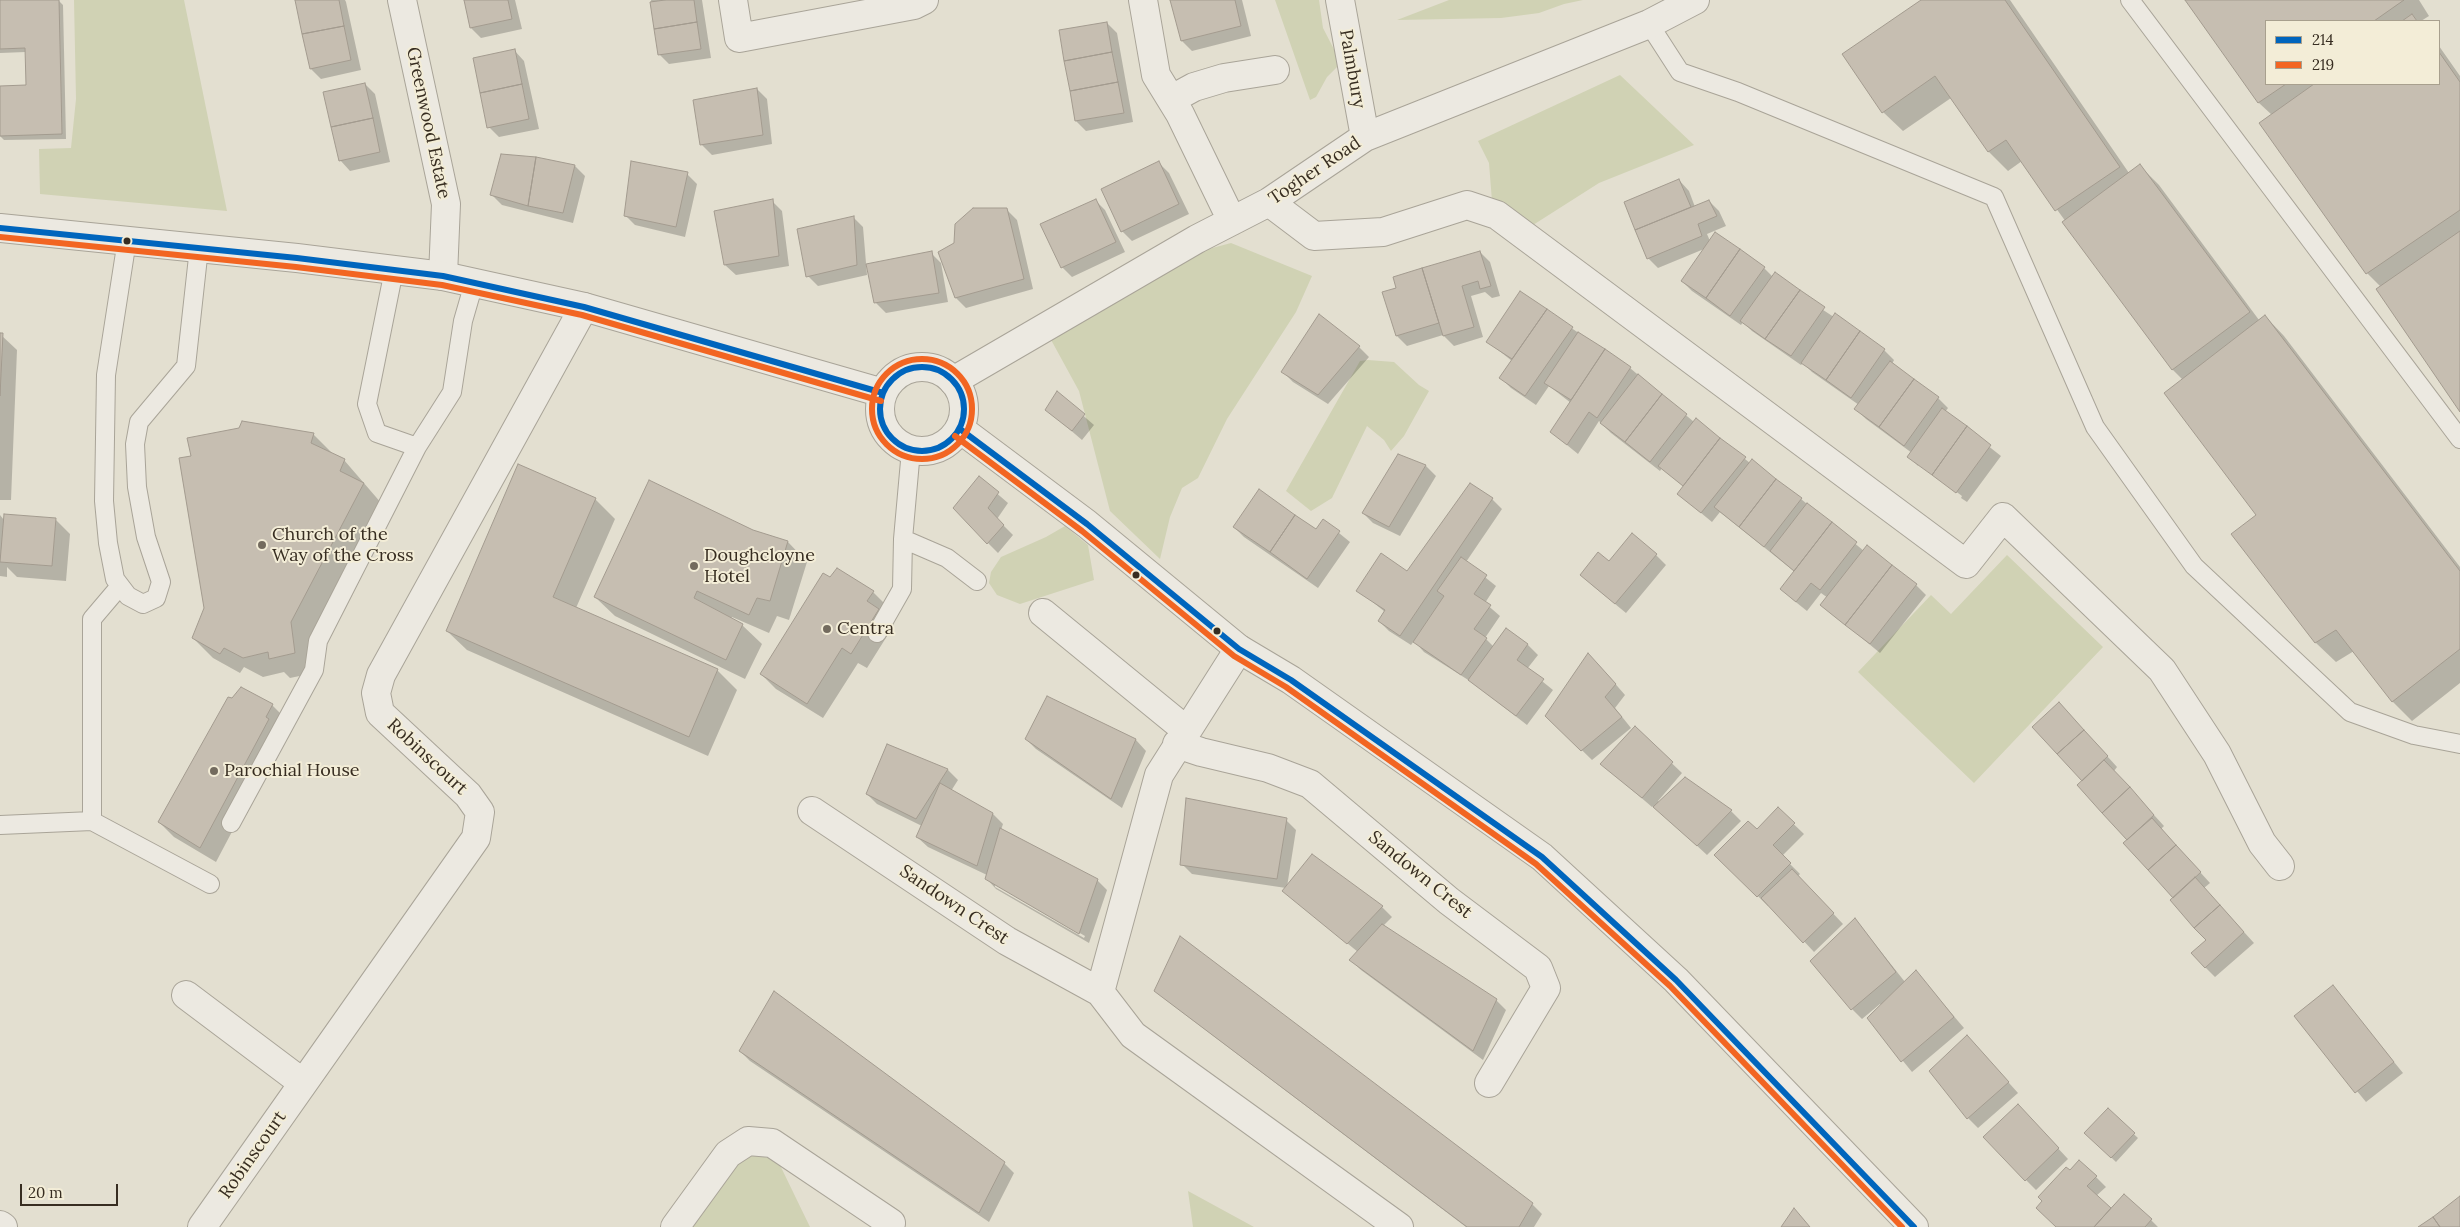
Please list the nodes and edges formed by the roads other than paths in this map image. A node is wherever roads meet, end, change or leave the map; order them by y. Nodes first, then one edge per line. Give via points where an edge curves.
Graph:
1 (402, 0) edge
2 (733, 0) edge
3 (924, 0) edge
4 (1143, 0) edge
5 (1340, 0) edge
6 (1695, 0) edge
7 (2130, 0) edge
8 (1649, 24) junction
9 (1275, 70) dead end
10 (1172, 100) junction
11 (1365, 137) junction
12 (1269, 202) junction
13 (1232, 221) junction
14 (0, 228) edge
15 (127, 240) junction
16 (199, 248) junction
17 (394, 270) junction
18 (442, 276) junction
19 (474, 283) junction
20 (584, 307) junction
21 (953, 381) junction
22 (883, 394) junction
23 (960, 429) junction
24 (2460, 439) edge
25 (417, 448) junction
26 (911, 450) junction
27 (903, 539) junction
28 (976, 582) dead end
29 (120, 586) junction
30 (1043, 613) dead end
31 (877, 633) dead end
32 (1239, 649) junction
33 (1182, 737) junction
34 (2460, 744) edge
35 (812, 811) dead end
36 (92, 821) junction
37 (231, 823) dead end
38 (0, 825) edge
39 (2280, 866) dead end
40 (210, 884) dead end
41 (1100, 992) junction
42 (186, 995) dead end
43 (303, 1083) junction
44 (1489, 1083) dead end
45 (891, 1223) dead end
46 (0, 1225) edge
47 (3, 1227) edge
48 (202, 1227) edge
49 (675, 1227) edge
50 (1400, 1227) edge
51 (1914, 1227) edge

1 - 18 street, Greenwood Estate via 446,204
2 - 3 street via 739,38 914,5
4 - 10 street via 1156,75
5 - 11 street, Palmbury
6 - 8 street, Togher Road
7 - 24 lane
8 - 11 street, Togher Road
8 - 34 lane via 1680,72 1738,92 1994,197 2095,427 2194,566 2350,712 2414,736
9 - 10 street via 1224,78 1194,87
10 - 13 street
11 - 12 street, Togher Road
12 - 13 street, Togher Road
12 - 39 street via 1314,236 1383,232 1467,205 1497,215 1966,564 2003,518 2162,670 2217,754 2262,843
13 - 21 street, Togher Road
14 - 15 street
15 - 16 street
15 - 29 lane via 106,374 105,404 104,501 115,579
16 - 17 street
16 - 29 lane via 186,366 139,422 135,444 137,487 146,537 161,582 156,598 144,604 128,596
17 - 18 street
17 - 25 lane via 366,404 377,434
18 - 19 street
19 - 20 street
19 - 25 lane via 463,321 452,392
20 - 22 street
20 - 43 street, Robinscourt via 381,675 376,693 380,713 468,795 480,812 476,838
21 - 22 street via 942,372 915,368 902,373
21 - 23 street via 964,404
22 - 26 street via 880,407 888,434
23 - 26 street via 939,448 925,452
23 - 32 street via 1087,524
25 - 37 lane via 318,641 314,670
26 - 27 lane
27 - 28 lane via 947,558
27 - 31 lane via 902,589
29 - 36 lane via 92,619
30 - 33 street, Sandown Crest
32 - 33 street
32 - 51 street via 1291,680 1542,857 1676,980
33 - 41 street via 1158,775
33 - 44 street, Sandown Crest via 1201,752 1268,768 1310,784 1449,901 1538,968 1546,988
35 - 41 street, Sandown Crest via 1007,941
36 - 38 lane
36 - 40 lane
41 - 50 street, Sandown Crest via 1133,1035
42 - 43 street
43 - 48 street, Robinscourt
45 - 49 street via 772,1143 748,1141 728,1154
46 - 47 street

